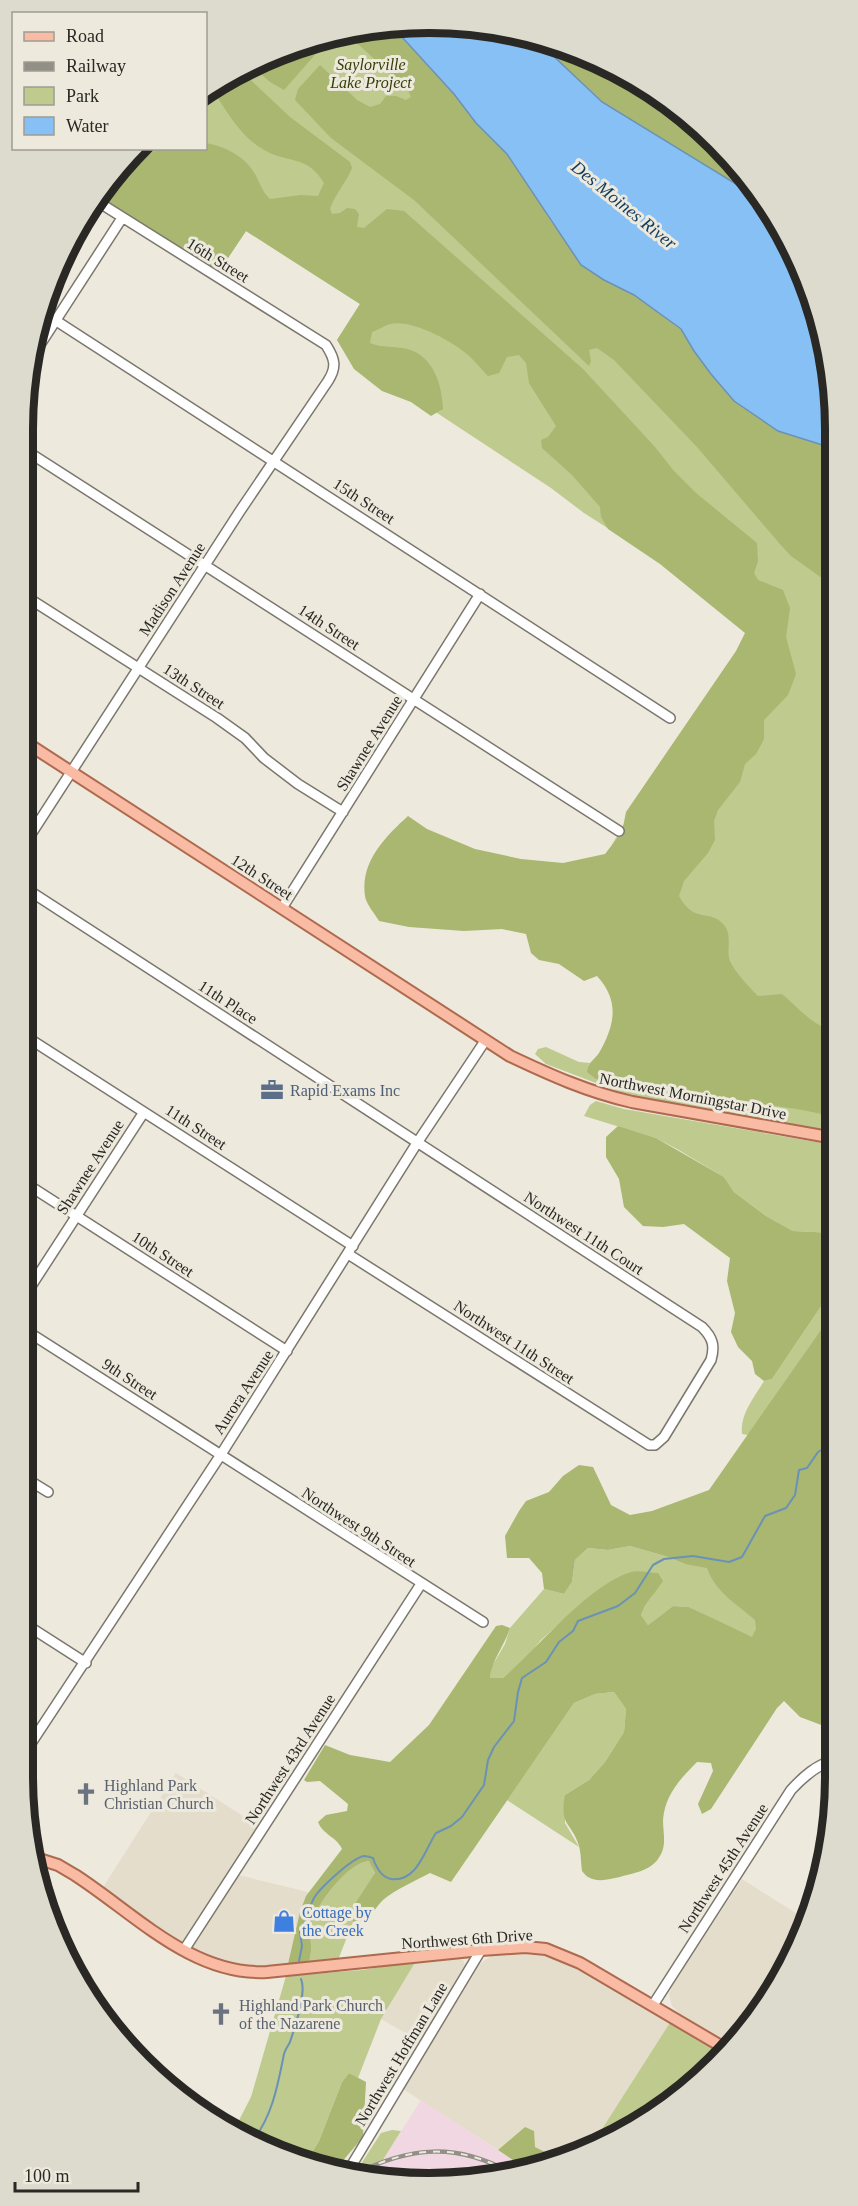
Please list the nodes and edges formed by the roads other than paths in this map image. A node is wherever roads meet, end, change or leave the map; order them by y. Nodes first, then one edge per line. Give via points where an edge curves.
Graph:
1 (103, 205) edge
2 (122, 218) junction
3 (49, 317) edge
4 (56, 321) junction
5 (43, 340) edge
6 (326, 345) joint
7 (33, 455) edge
8 (273, 461) junction
9 (206, 564) junction
10 (480, 594) junction
11 (33, 601) edge
12 (138, 668) junction
13 (414, 699) junction
14 (670, 718) dead end
15 (33, 747) edge
16 (72, 771) junction
17 (343, 812) junction
18 (33, 831) edge
19 (619, 831) dead end
20 (33, 893) edge
21 (282, 908) junction
22 (33, 1041) edge
23 (485, 1041) junction
24 (144, 1112) junction
25 (825, 1136) edge
26 (417, 1143) junction
27 (33, 1188) edge
28 (77, 1216) junction
29 (350, 1250) junction
30 (33, 1283) edge
31 (33, 1335) edge
32 (287, 1351) junction
33 (664, 1437) joint
34 (220, 1456) junction
35 (33, 1483) edge
36 (48, 1492) dead end
37 (422, 1584) junction
38 (483, 1622) dead end
39 (33, 1629) edge
40 (86, 1664) junction
41 (33, 1741) edge
42 (825, 1764) edge
43 (42, 1860) edge
44 (184, 1950) junction
45 (481, 1950) junction
46 (653, 2005) junction
47 (720, 2045) edge
48 (352, 2165) edge

1 - 2 street, 16th Street
2 - 4 street
2 - 6 street, 16th Street
3 - 4 street, 15th Street
4 - 5 street
4 - 8 street, 15th Street
6 - 8 street, Madison Avenue via 333,356 333,374
7 - 9 street, 14th Street
8 - 9 street, Madison Avenue
8 - 10 street, 15th Street
9 - 12 street, Madison Avenue
9 - 13 street, 14th Street
10 - 13 street, Shawnee Avenue
10 - 14 street, 15th Street
11 - 12 street, 13th Street
12 - 16 street, Madison Avenue
12 - 17 street, 13th Street via 245,738 298,784
13 - 17 street, Shawnee Avenue
13 - 19 street, 14th Street
15 - 16 main road, 12th Street
16 - 18 street, Madison Avenue
16 - 21 main road, 12th Street
17 - 21 street, Shawnee Avenue
20 - 26 street, 11th Place
21 - 23 main road, 12th Street
22 - 24 street, 11th Street
23 - 25 main road, Northwest Morningstar Drive via 560,1080 600,1095
23 - 26 street, Aurora Avenue
24 - 28 street, Shawnee Avenue
24 - 29 street, 11th Street
26 - 29 street, Aurora Avenue
26 - 33 street, Northwest 11th Court via 709,1335 711,1360
27 - 28 street, 10th Street
28 - 30 street, Shawnee Avenue
28 - 32 street, 10th Street
29 - 32 street, Aurora Avenue
29 - 33 street, Northwest 11th Street via 644,1443 655,1444
31 - 34 street, 9th Street
32 - 34 street, Aurora Avenue
34 - 37 street, Northwest 9th Street
34 - 40 street, Aurora Avenue
35 - 36 street
37 - 38 street, Northwest 9th Street
37 - 44 street, Northwest 43rd Avenue
39 - 40 street
40 - 41 street, Aurora Avenue
42 - 46 street, Northwest 45th Avenue via 804,1776 791,1790
43 - 44 main road, Northwest 6th Drive via 81,1878
44 - 45 main road, Northwest 6th Drive via 219,1967 258,1972
45 - 46 main road, Northwest 6th Drive via 525,1947 558,1953
45 - 48 street, Northwest Hoffman Lane
46 - 47 main road, Northwest 6th Drive

